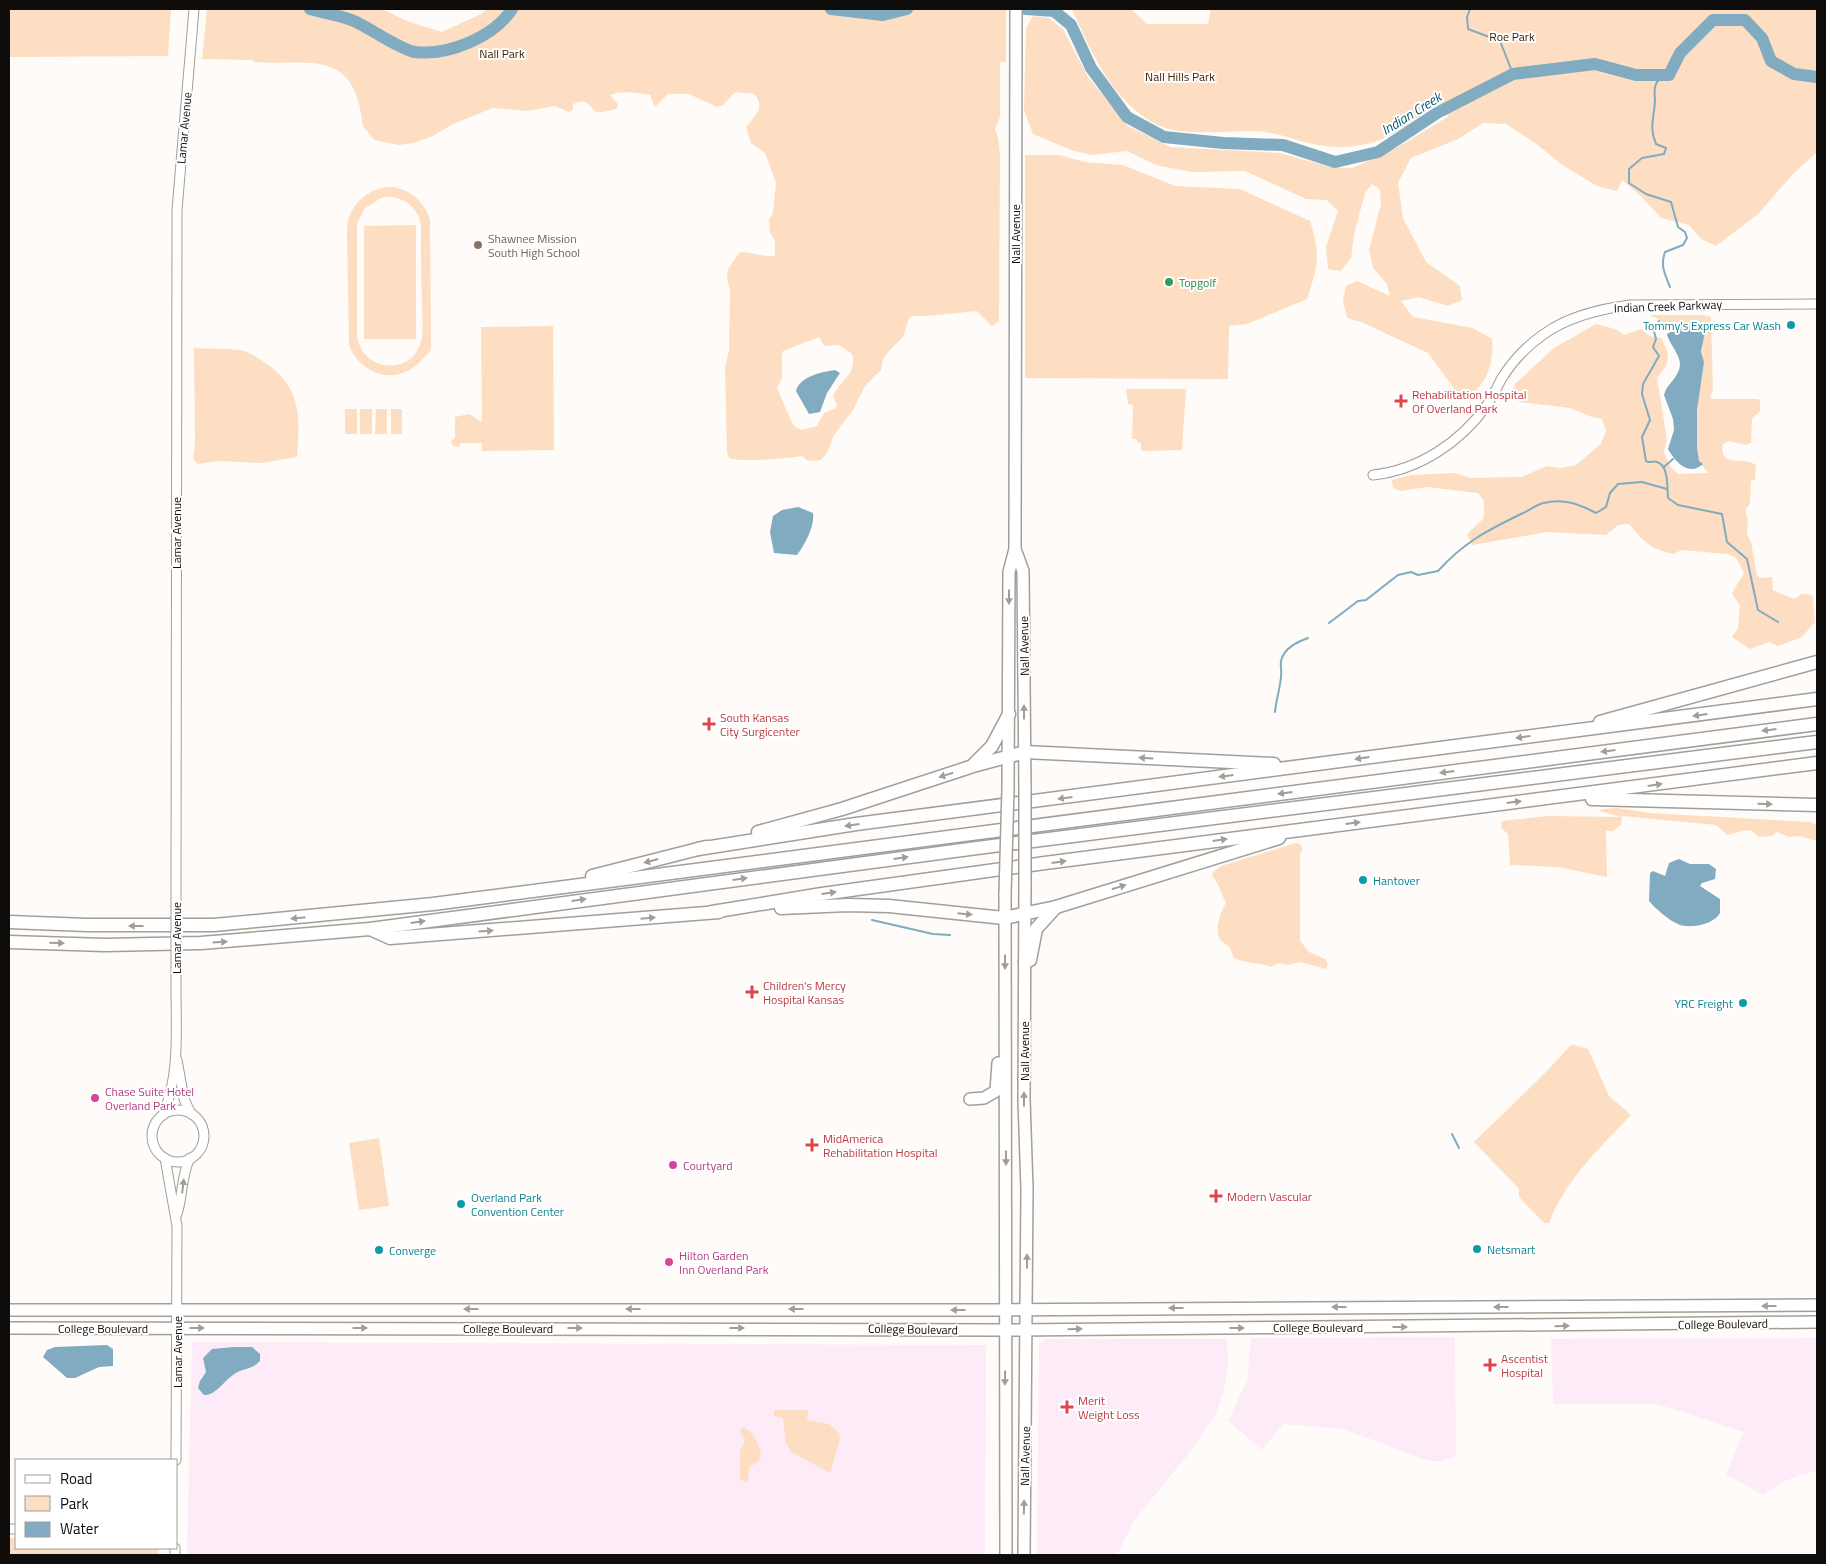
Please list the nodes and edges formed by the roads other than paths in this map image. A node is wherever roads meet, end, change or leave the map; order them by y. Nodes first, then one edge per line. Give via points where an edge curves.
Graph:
1 (194, 9) edge
2 (1016, 9) edge
3 (1817, 304) edge
4 (1373, 475) dead end
5 (1015, 549) junction
6 (1817, 656) edge
7 (1812, 662) edge
8 (1817, 698) edge
9 (1009, 714) junction
10 (1817, 724) edge
11 (1572, 731) junction
12 (1817, 742) edge
13 (1025, 752) junction
14 (1009, 756) junction
15 (1817, 763) edge
16 (1309, 765) junction
17 (972, 766) junction
18 (1554, 797) junction
19 (1817, 806) edge
20 (1304, 829) junction
21 (698, 849) junction
22 (539, 890) junction
23 (1056, 907) junction
24 (712, 912) junction
25 (1024, 912) junction
26 (1004, 918) junction
27 (9, 922) edge
28 (370, 928) junction
29 (9, 942) edge
30 (1025, 962) junction
31 (1005, 982) junction
32 (177, 1058) junction
33 (970, 1099) dead end
34 (191, 1114) junction
35 (163, 1115) junction
36 (165, 1158) junction
37 (190, 1158) junction
38 (176, 1214) junction
39 (1817, 1305) edge
40 (177, 1309) junction
41 (9, 1310) edge
42 (1007, 1310) junction
43 (1026, 1310) junction
44 (1817, 1322) edge
45 (9, 1328) edge
46 (177, 1328) junction
47 (1007, 1330) junction
48 (1026, 1330) junction
49 (176, 1459) edge
50 (1006, 1555) edge
51 (1024, 1555) edge

1 - 32 street, Lamar Avenue, bridge via 177,210
2 - 5 main road, Nall Avenue
3 - 4 street, Indian Creek Parkway via 1630,305 1601,309 1572,319 1544,334 1520,355 1487,404 1456,439 1407,468
5 -> 9 main road, Nall Avenue via 1009,572
13 -> 5 main road, Nall Avenue via 1023,572
6 - 7 highway
7 - 11 highway
8 -> 11 highway
9 - 14 main road, Nall Avenue
9 - 17 highway via 992,746
10 -> 22 highway
11 -> 16 highway
28 -> 12 highway
13 - 14 highway
16 -> 13 highway
13 - 25 main road, Nall Avenue, bridge
14 - 17 highway
14 - 26 main road, Nall Avenue, bridge
18 -> 15 highway
16 -> 21 highway via 856,824
17 -> 21 highway via 842,809
18 -> 19 highway
20 -> 18 highway
23 -> 20 highway
24 -> 20 highway via 822,894
21 -> 22 highway
22 -> 27 highway via 214,925
23 - 25 highway
23 - 30 highway via 1036,929 1030,960
24 -> 26 highway via 848,904
28 -> 24 highway via 390,938
25 - 26 highway
25 - 30 main road, Nall Avenue
26 -> 31 main road, Nall Avenue
29 -> 28 highway via 192,944
43 -> 30 main road, Nall Avenue
31 - 33 main road via 998,1018 997,1088 988,1096
31 -> 42 main road, Nall Avenue
32 - 34 street, Lamar Avenue via 184,1099
32 - 35 street, Lamar Avenue
34 - 35 street via 178,1110
34 - 37 street via 200,1122 204,1134 199,1151
35 - 36 street via 155,1124 152,1138 156,1150
36 - 37 street via 177,1162
36 - 38 street, Lamar Avenue
38 -> 37 street, Lamar Avenue
38 - 40 street, Lamar Avenue
39 -> 43 main road, College Boulevard
40 - 41 main road, College Boulevard
42 -> 40 main road, College Boulevard
40 - 46 street, Lamar Avenue
42 - 43 main road, College Boulevard
42 - 47 main road, Nall Avenue
43 - 48 main road, Nall Avenue
48 -> 44 main road, College Boulevard
45 - 46 main road, College Boulevard
46 -> 47 main road, College Boulevard
46 - 49 street, Lamar Avenue
47 - 48 main road, College Boulevard
47 -> 50 main road, Nall Avenue via 1004,1412
51 -> 48 main road, Nall Avenue

